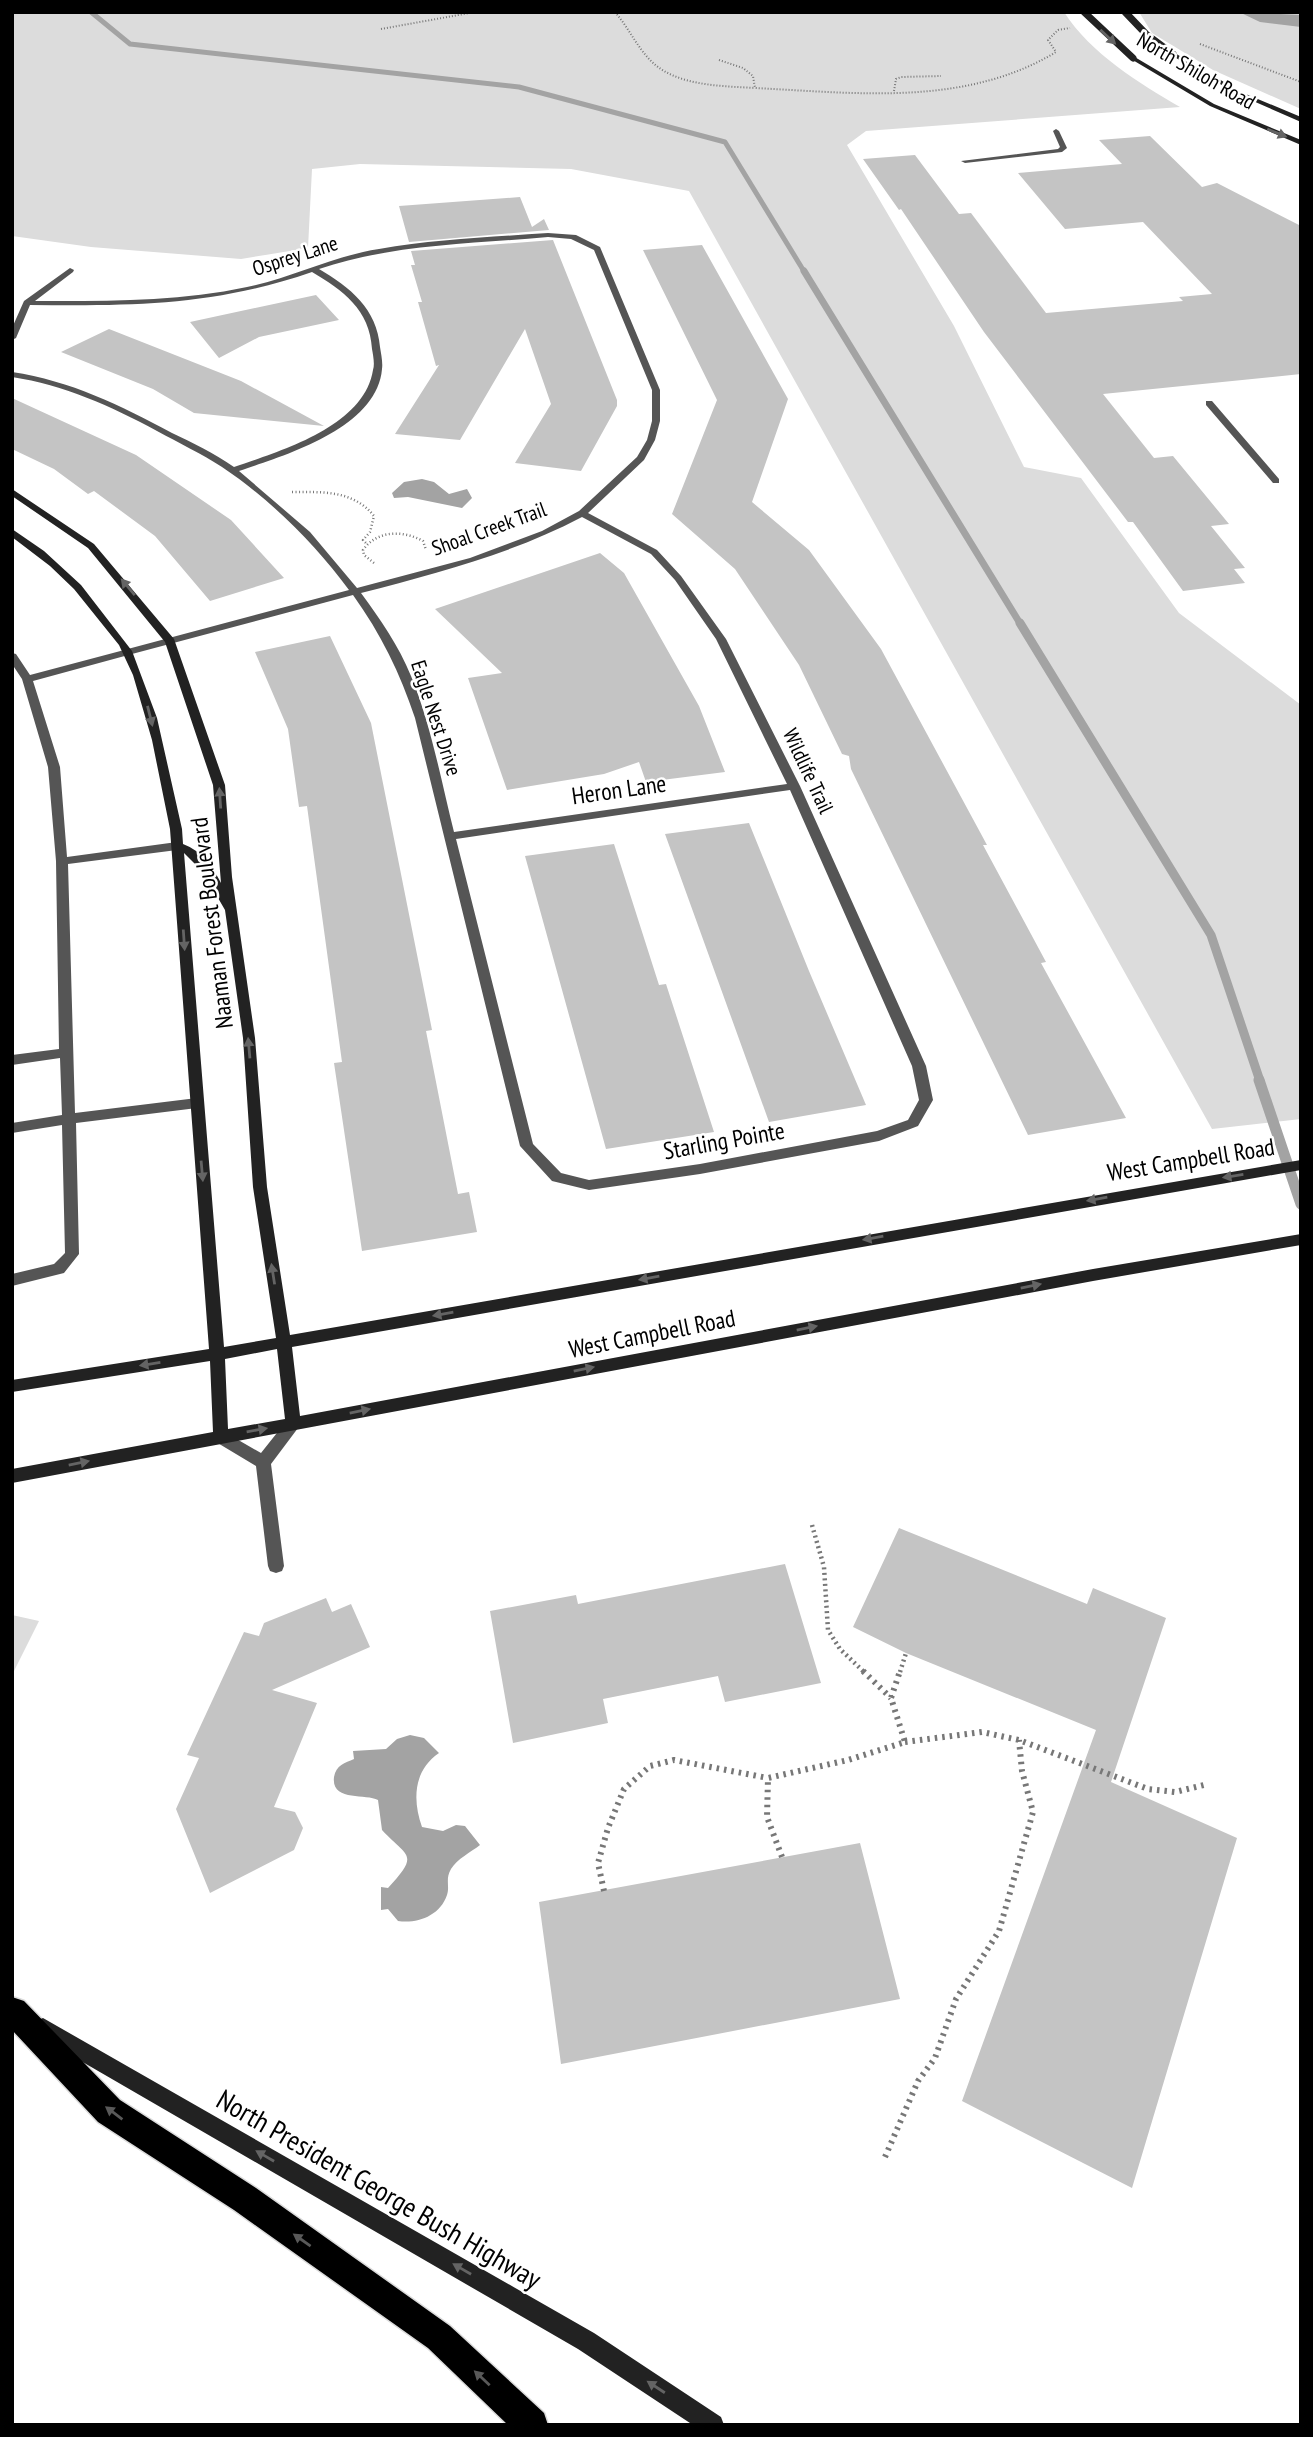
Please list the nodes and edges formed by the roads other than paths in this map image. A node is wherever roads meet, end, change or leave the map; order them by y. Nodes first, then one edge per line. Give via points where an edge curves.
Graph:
1 (1084, 12) edge
2 (1125, 12) edge
3 (1301, 120) edge
4 (1056, 131) dead end
5 (1301, 143) edge
6 (965, 161) dead end
7 (573, 237) joint
8 (313, 269) junction
9 (70, 270) dead end
10 (27, 303) junction
11 (12, 338) edge
12 (12, 374) edge
13 (1209, 403) dead end
14 (233, 470) junction
15 (1276, 481) dead end
16 (12, 492) edge
17 (582, 513) junction
18 (12, 532) edge
19 (352, 591) junction
20 (170, 640) junction
21 (128, 652) junction
22 (12, 656) edge
23 (27, 679) junction
24 (794, 786) junction
25 (450, 836) junction
26 (177, 846) junction
27 (62, 862) junction
28 (232, 915) junction
29 (66, 1053) junction
30 (12, 1060) edge
31 (926, 1100) joint
32 (197, 1103) junction
33 (69, 1119) junction
34 (12, 1128) edge
35 (527, 1146) joint
36 (1301, 1165) edge
37 (1301, 1239) edge
38 (12, 1280) edge
39 (284, 1342) junction
40 (217, 1354) junction
41 (12, 1386) edge
42 (293, 1424) junction
43 (221, 1437) junction
44 (263, 1462) junction
45 (12, 1476) edge
46 (276, 1566) dead end
47 (13, 2010) edge
48 (532, 2425) edge
49 (713, 2425) edge

1 -> 5 main road, North Shiloh Road, bridge via 1133,58 1212,105
2 - 3 main road, North Shiloh Road, bridge via 1173,54 1239,93
4 - 6 street via 1064,148 1059,151
7 - 8 street, Osprey Lane via 548,235 410,247
7 - 17 street, Shoal Creek Trail via 597,250 656,390 656,421 641,458
8 - 10 street, Osprey Lane via 251,289 206,297
8 - 14 street via 357,298 366,310 378,350 376,384 343,423
9 - 10 street
10 - 11 street
12 - 14 street, Eagle Nest Drive via 105,401
13 - 15 street
14 - 19 street, Eagle Nest Drive via 282,509
20 -> 16 main road, Naaman Forest Boulevard via 91,546
17 - 19 street, Shoal Creek Trail via 545,533 472,560
17 - 24 street, Wildlife Trail via 654,552 678,578 721,639
18 - 21 main road, Naaman Forest Boulevard via 56,564 90,599
19 - 20 street, Shoal Creek Trail
19 - 25 street, Eagle Nest Drive via 401,664
20 - 21 street, Shoal Creek Trail
28 -> 20 main road, Naaman Forest Boulevard via 219,785
21 - 23 street, Shoal Creek Trail
21 -> 26 main road, Naaman Forest Boulevard via 159,747
22 - 23 street
23 - 27 street via 54,767
24 - 25 street, Heron Lane
24 - 31 street, Wildlife Trail via 919,1066
25 - 35 street, Eagle Nest Drive
26 - 27 street
26 - 28 main road via 191,849 204,865
26 -> 32 main road, Naaman Forest Boulevard
27 - 29 street
39 -> 28 main road, Naaman Forest Boulevard via 260,1187
29 - 30 street
29 - 33 street
31 - 35 street, Starling Pointe via 914,1123 879,1136 589,1185 557,1177
32 - 33 street
32 -> 40 main road, Naaman Forest Boulevard
33 - 34 street
33 - 38 street via 72,1254 59,1269
36 -> 39 main road, West Campbell Road
42 -> 37 main road, West Campbell Road
39 - 40 main road, West Campbell Road
39 - 42 main road, Naaman Forest Boulevard
40 -> 41 main road, West Campbell Road
40 - 43 main road, Naaman Forest Boulevard
43 -> 42 main road, West Campbell Road
42 - 44 street
43 - 44 street
45 -> 43 main road, West Campbell Road
44 - 46 street
48 -> 47 highway via 439,2337 245,2199 109,2111
49 -> 47 main road, North President George Bush Highway via 586,2341

